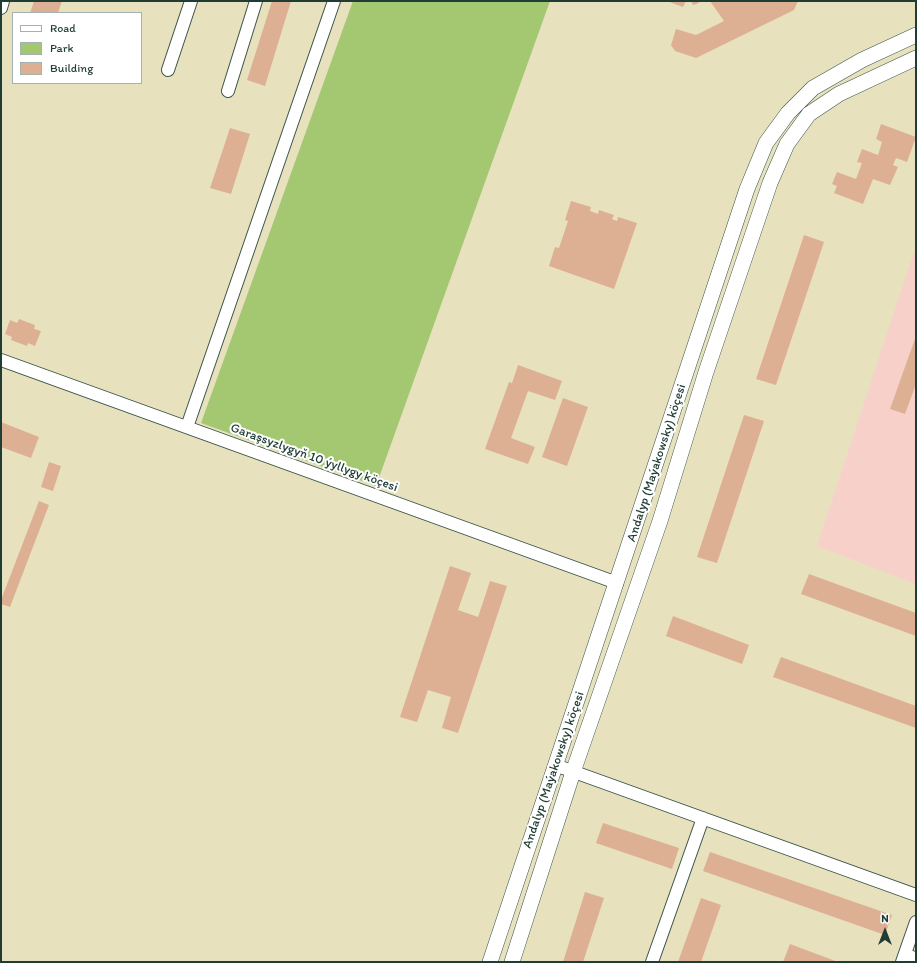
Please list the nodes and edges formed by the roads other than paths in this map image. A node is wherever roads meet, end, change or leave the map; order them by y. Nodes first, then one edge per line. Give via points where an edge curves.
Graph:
1 (3, 1) edge
2 (191, 1) edge
3 (256, 1) edge
4 (334, 1) edge
5 (1, 8) edge
6 (916, 35) edge
7 (916, 58) edge
8 (168, 70) dead end
9 (228, 90) dead end
10 (1, 360) edge
11 (187, 427) junction
12 (617, 583) junction
13 (556, 765) junction
14 (573, 772) junction
15 (703, 818) junction
16 (916, 894) edge
17 (916, 922) edge
18 (908, 958) edge
19 (490, 962) edge
20 (512, 962) edge
21 (652, 962) edge

1 - 5 street
2 - 8 street
3 - 9 street
4 - 11 street
6 - 12 main road, Andalyp (Maýakowsky) köçesi via 862,60 813,88 788,112 766,143 747,189
7 - 14 main road, Andalyp (Maýakowsky) köçesi via 833,98 809,114 787,144 770,183 706,372 660,521
10 - 11 street, Garaşsyzlygyň 10 ýyllygy köçesi
11 - 12 street, Garaşsyzlygyň 10 ýyllygy köçesi
12 - 13 main road, Andalyp (Maýakowsky) köçesi
13 - 14 street
13 - 19 main road, Andalyp (Maýakowsky) köçesi
14 - 15 street
14 - 20 main road, Andalyp (Maýakowsky) köçesi
15 - 16 street
15 - 21 street
17 - 18 street

